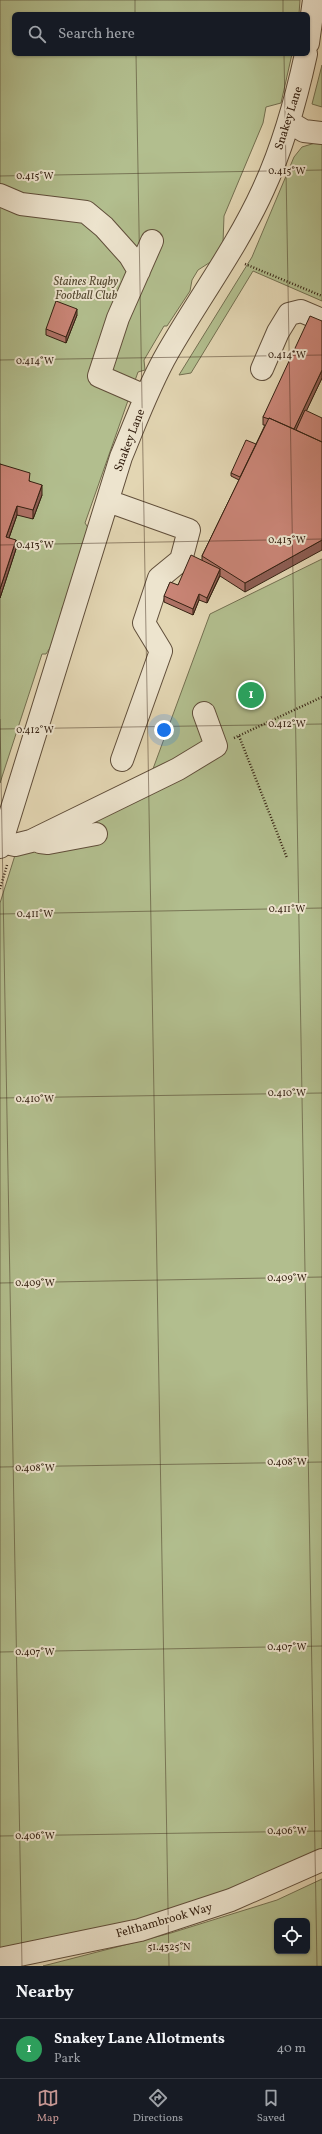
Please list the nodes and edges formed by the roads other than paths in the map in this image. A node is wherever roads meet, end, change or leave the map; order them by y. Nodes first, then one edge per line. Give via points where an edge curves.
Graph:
1 (314, 0) edge
2 (310, 29) edge
3 (306, 56) edge
4 (289, 122) junction
5 (322, 133) edge
6 (0, 195) edge
7 (152, 241) dead end
8 (139, 270) junction
9 (322, 320) edge
10 (262, 369) dead end
11 (146, 396) junction
12 (108, 501) junction
13 (204, 713) dead end
14 (122, 760) dead end
15 (96, 834) dead end
16 (31, 841) junction
17 (1, 844) edge
18 (322, 1860) edge
19 (0, 1959) edge

1 - 2 street
3 - 4 street, Snakey Lane
4 - 5 street via 304,131
4 - 11 street, Snakey Lane via 264,190 168,352
6 - 8 street via 20,204 86,212 104,227
7 - 8 street
8 - 11 street via 118,318 99,376
9 - 10 street via 301,311 289,314
11 - 12 street, Snakey Lane via 121,457
12 - 14 street via 189,530 181,560 159,578 144,623 161,651
12 - 17 street, Snakey Lane
13 - 16 street via 216,746 178,769
15 - 16 street via 48,843
16 - 17 street via 16,845
18 - 19 street, Felthambrook Way via 231,1900 140,1930

